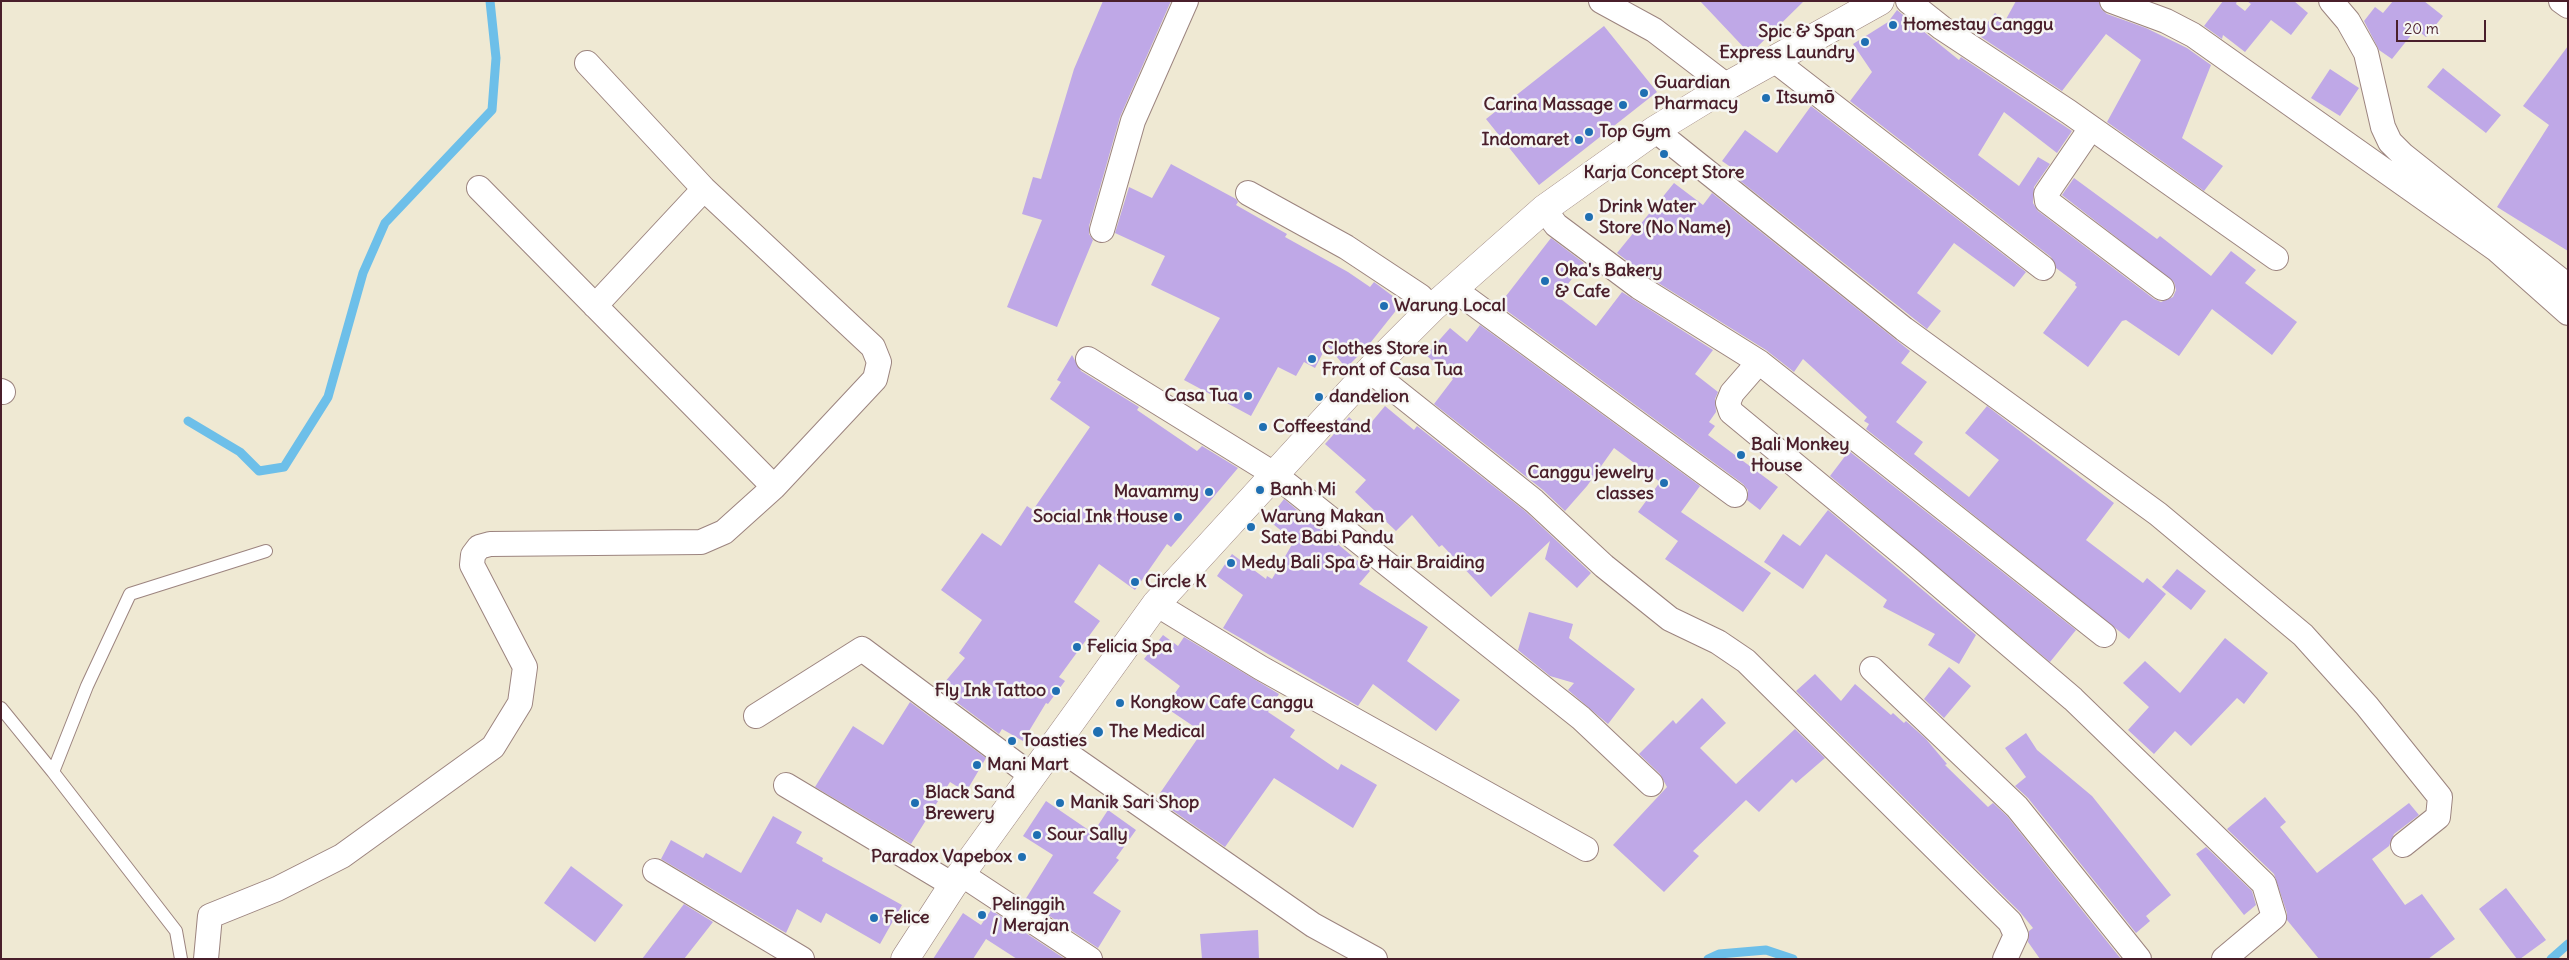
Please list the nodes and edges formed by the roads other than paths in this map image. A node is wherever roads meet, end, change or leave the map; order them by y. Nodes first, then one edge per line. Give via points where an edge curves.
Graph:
1 (1186, 1) edge
2 (1601, 1) edge
3 (1880, 1) edge
4 (1908, 1) edge
5 (2112, 1) edge
6 (2331, 1) edge
7 (2561, 1) edge
8 (2568, 6) edge
9 (1774, 60) junction
10 (587, 63) dead end
11 (1727, 86) junction
12 (2091, 128) junction
13 (1655, 130) junction
14 (479, 188) dead end
15 (704, 189) junction
16 (1248, 193) dead end
17 (1544, 209) junction
18 (1102, 230) dead end
19 (2276, 258) dead end
20 (2044, 268) dead end
21 (2568, 286) edge
22 (2162, 288) dead end
23 (1455, 290) junction
24 (596, 306) junction
25 (1432, 308) junction
26 (2568, 313) edge
27 (1088, 358) dead end
28 (1759, 362) junction
29 (1372, 368) junction
30 (1274, 474) junction
31 (774, 487) junction
32 (1735, 495) dead end
33 (266, 551) dead end
34 (1156, 604) junction
35 (2104, 635) dead end
36 (1872, 668) dead end
37 (1, 708) edge
38 (756, 716) dead end
39 (1053, 744) junction
40 (53, 772) junction
41 (1031, 775) junction
42 (1651, 784) dead end
43 (786, 785) dead end
44 (2403, 845) dead end
45 (1586, 849) dead end
46 (654, 871) dead end
47 (957, 880) junction
48 (181, 959) edge
49 (206, 959) edge
50 (802, 959) edge
51 (905, 959) edge
52 (1090, 959) edge
53 (1375, 959) edge
54 (2005, 959) edge
55 (2140, 959) edge
56 (2224, 959) edge

1 - 18 street via 1133,121
2 - 11 street via 1654,30
3 - 9 street
4 - 12 street via 1942,28
5 - 26 street via 2193,35 2496,250
6 - 21 street via 2348,21 2366,53 2382,127 2390,142
7 - 8 street
9 - 11 street
9 - 20 street
10 - 15 street
11 - 13 street
12 - 19 street
12 - 22 street via 2046,194 2047,201
13 - 17 street
13 - 44 street via 1904,329 2158,514 2303,635 2367,706 2440,798 2438,817
14 - 24 street
15 - 24 street
15 - 31 street via 873,347 879,362 874,379
16 - 25 street via 1346,247 1420,296
17 - 23 street
17 - 28 street via 1556,225 1639,287
23 - 25 street
23 - 32 street
24 - 31 street
25 - 29 street
27 - 30 street
28 - 35 street
28 - 56 street via 1732,393 1728,403 1731,412 2073,700 2264,884 2274,917
29 - 30 street
29 - 54 street via 1377,376 1534,501 1604,566 1670,619 1718,642 1746,660 2010,922 2016,935
30 - 34 street
30 - 42 street via 1581,718
31 - 49 street via 724,532 702,542 490,544 478,547 472,565 525,667 520,703 493,747 342,856 277,889 210,916
33 - 40 lane via 130,594 87,686
34 - 39 street
34 - 45 street via 1262,668
36 - 55 street via 2017,807
37 - 40 lane
38 - 41 street via 862,649
39 - 41 street
39 - 53 street via 1313,925
40 - 48 lane via 176,931
41 - 47 street
43 - 47 street
46 - 50 street
47 - 51 street
47 - 52 street

